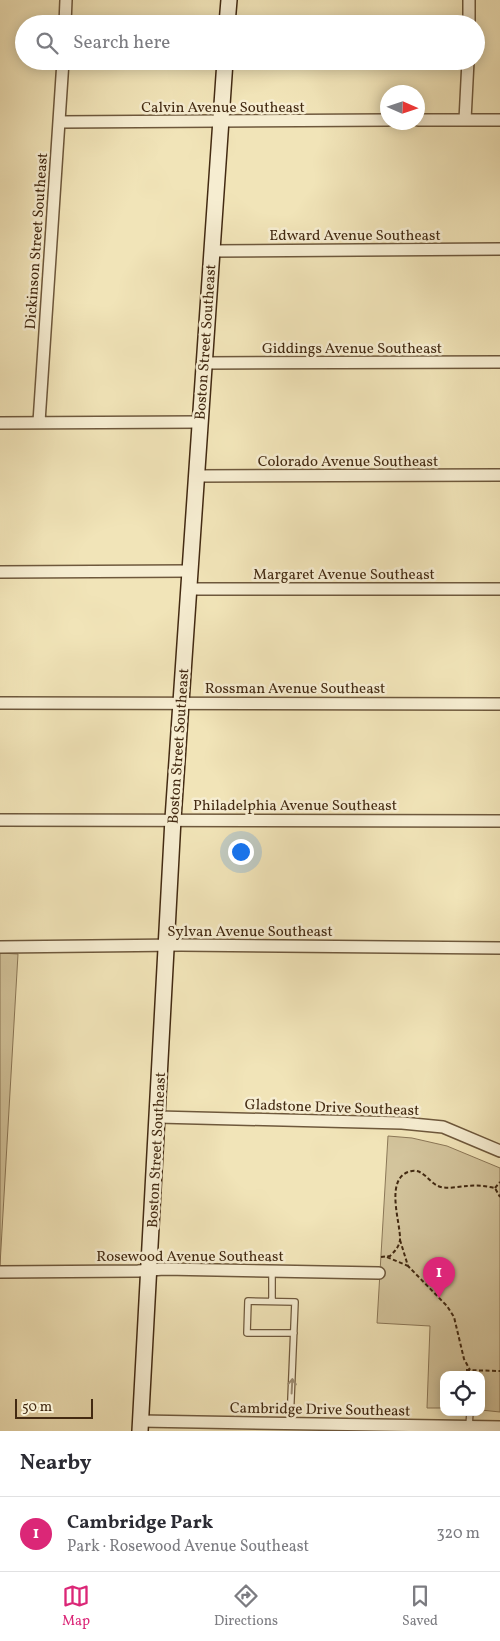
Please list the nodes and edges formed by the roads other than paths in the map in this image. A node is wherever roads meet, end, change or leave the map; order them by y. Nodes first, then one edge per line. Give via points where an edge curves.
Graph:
1 (66, 0) edge
2 (228, 0) edge
3 (469, 0) edge
4 (65, 15) edge
5 (227, 15) edge
6 (469, 15) edge
7 (62, 70) edge
8 (224, 70) edge
9 (468, 70) edge
10 (380, 120) edge
11 (425, 120) edge
12 (465, 120) junction
13 (500, 120) edge
14 (59, 122) junction
15 (221, 122) junction
16 (500, 249) edge
17 (211, 250) junction
18 (500, 362) edge
19 (204, 363) junction
20 (39, 422) junction
21 (200, 422) junction
22 (0, 423) edge
23 (500, 475) edge
24 (196, 476) junction
25 (189, 571) junction
26 (0, 572) edge
27 (188, 589) junction
28 (500, 589) edge
29 (181, 702) junction
30 (0, 703) edge
31 (500, 704) edge
32 (173, 819) junction
33 (0, 820) edge
34 (500, 821) edge
35 (167, 946) junction
36 (0, 947) edge
37 (500, 948) edge
38 (158, 1117) junction
39 (500, 1151) edge
40 (150, 1270) junction
41 (272, 1271) junction
42 (0, 1272) edge
43 (380, 1273) dead end
44 (272, 1302) junction
45 (294, 1333) junction
46 (470, 1416) edge
47 (290, 1423) junction
48 (140, 1426) edge
49 (469, 1426) junction
50 (500, 1427) edge

1 - 4 street
2 - 5 street
3 - 6 street
7 - 14 street, Dickinson Street Southeast
8 - 15 street, Boston Street Southeast
9 - 12 street
10 - 15 street, Calvin Avenue Southeast
11 - 12 street
12 - 13 street
14 - 15 street, Calvin Avenue Southeast
14 - 20 street, Dickinson Street Southeast
15 - 17 street, Boston Street Southeast
16 - 17 street, Edward Avenue Southeast
17 - 19 street, Boston Street Southeast
18 - 19 street, Giddings Avenue Southeast
19 - 21 street, Boston Street Southeast
20 - 21 street
20 - 22 street
21 - 24 street, Boston Street Southeast
23 - 24 street, Colorado Avenue Southeast
24 - 25 street, Boston Street Southeast
25 - 26 street
25 - 27 street, Boston Street Southeast
27 - 28 street, Margaret Avenue Southeast
27 - 29 street, Boston Street Southeast
29 - 30 street, Rossman Avenue Southeast
29 - 31 street, Rossman Avenue Southeast
29 - 32 street, Boston Street Southeast
32 - 33 street, Philadelphia Avenue Southeast
32 - 34 street, Philadelphia Avenue Southeast
32 - 35 street, Boston Street Southeast
35 - 36 street, Sylvan Avenue Southeast
35 - 37 street, Sylvan Avenue Southeast
35 - 38 street, Boston Street Southeast
38 - 39 street, Gladstone Drive Southeast via 402,1123 443,1128
38 - 40 street, Boston Street Southeast
40 - 41 street, Rosewood Avenue Southeast
40 - 42 street, Rosewood Avenue Southeast
40 - 48 street, Boston Street Southeast
41 - 43 street, Rosewood Avenue Southeast
41 - 44 lane
44 - 45 lane via 295,1302
44 - 45 lane via 248,1301 247,1333
47 -> 45 lane
46 - 49 lane
47 - 48 street, Cambridge Drive Southeast
47 - 49 street, Cambridge Drive Southeast
49 - 50 street, Cambridge Drive Southeast

